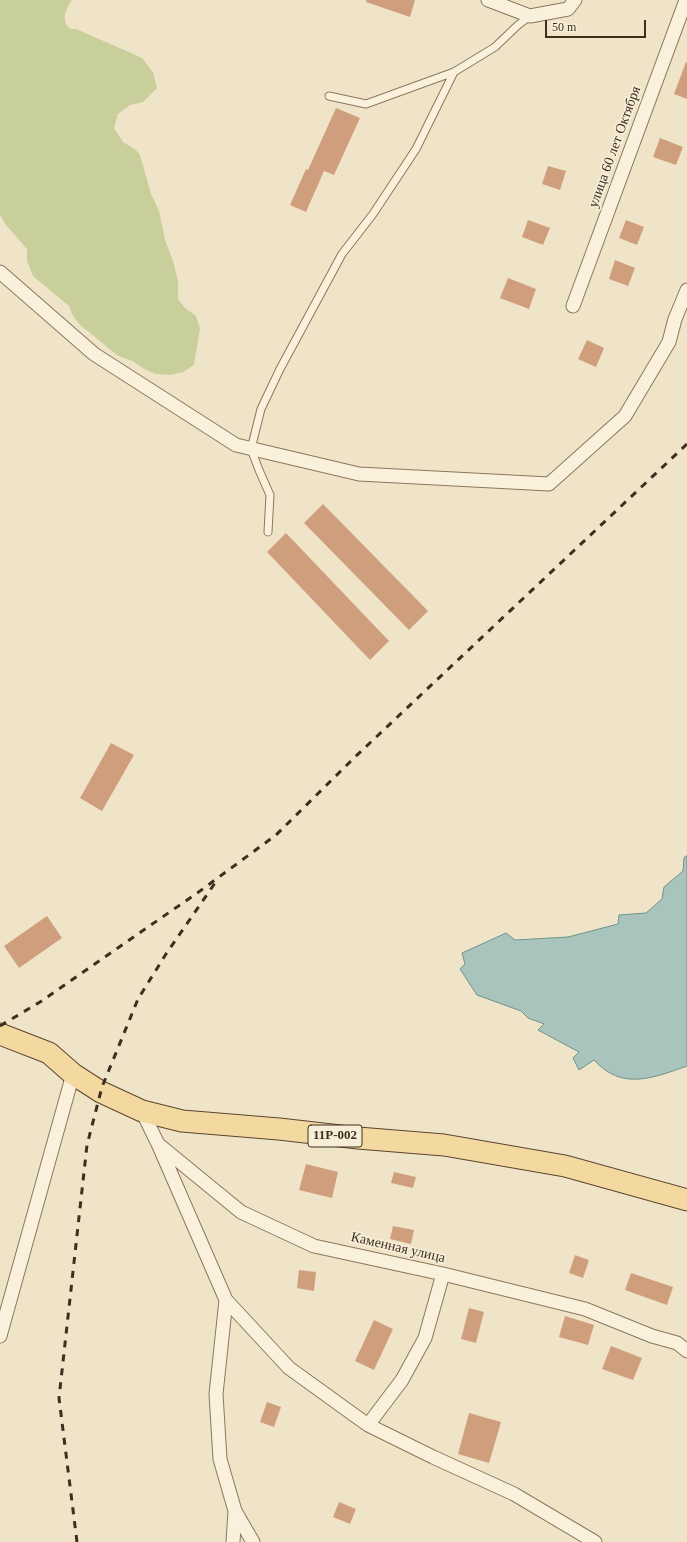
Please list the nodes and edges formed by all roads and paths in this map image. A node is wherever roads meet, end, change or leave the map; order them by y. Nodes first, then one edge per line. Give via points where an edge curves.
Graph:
1 (488, 0) edge
2 (575, 0) edge
3 (686, 0) edge
4 (530, 16) junction
5 (454, 72) junction
6 (329, 96) dead end
7 (0, 272) edge
8 (687, 290) edge
9 (573, 306) dead end
10 (252, 449) junction
11 (268, 532) dead end
12 (0, 1034) edge
13 (73, 1074) junction
14 (142, 1111) junction
15 (158, 1144) junction
16 (687, 1200) edge
17 (443, 1274) junction
18 (226, 1300) junction
19 (0, 1336) edge
20 (687, 1351) edge
21 (368, 1425) junction
22 (235, 1511) junction
23 (233, 1542) edge
24 (253, 1542) edge
25 (595, 1542) edge

1 - 4 street
2 - 4 street via 568,9
3 - 9 street, улица 60 лет Октября
4 - 5 lane via 495,47
5 - 6 lane via 366,104
5 - 10 lane via 416,149 373,214 338,260 261,409
7 - 10 street via 94,354 236,445
8 - 10 street via 674,319 669,342 625,416 549,484 359,474
10 - 11 lane via 270,495
12 - 13 main road, 11Р-002 via 49,1053
13 - 14 main road, 11Р-002 via 101,1092
13 - 19 street
14 - 15 street, Каменная улица
14 - 16 main road, 11Р-002 via 182,1121 444,1145 565,1166
15 - 17 street, Каменная улица via 241,1212 307,1243
15 - 18 street
17 - 20 street, Каменная улица via 585,1309 652,1336 677,1343
17 - 21 street via 425,1338 402,1380
18 - 21 street via 289,1368
18 - 22 street via 216,1394 220,1459
21 - 25 street via 514,1494
22 - 23 street
22 - 24 street

